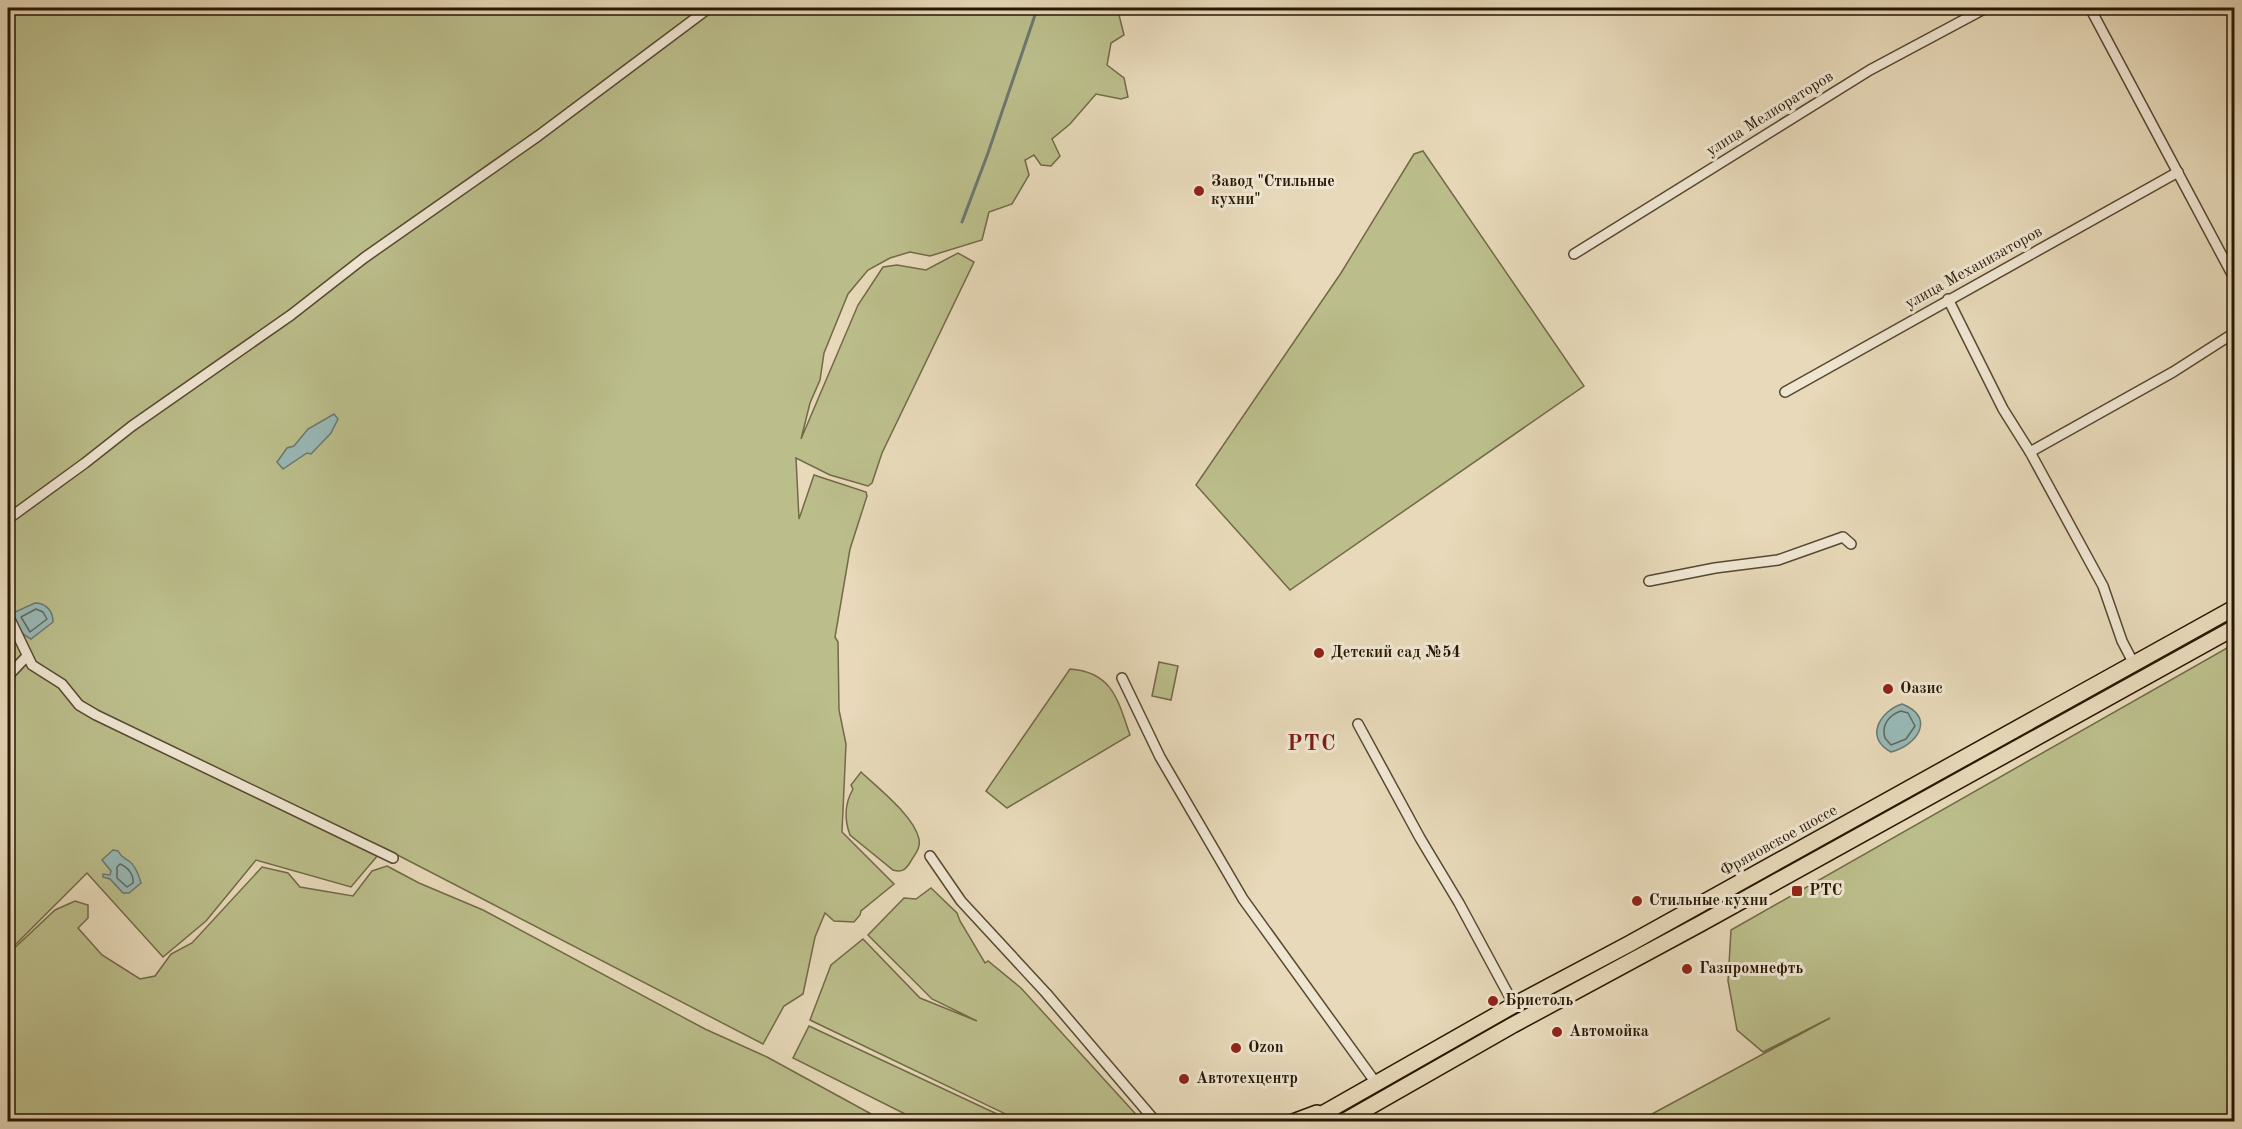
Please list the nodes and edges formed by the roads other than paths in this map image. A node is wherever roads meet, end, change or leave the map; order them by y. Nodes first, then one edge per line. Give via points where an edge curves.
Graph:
1 (709, 8) edge
2 (1986, 8) edge
3 (2090, 8) edge
4 (2178, 172) junction
5 (1574, 254) dead end
6 (2235, 278) edge
7 (1948, 299) junction
8 (2235, 333) edge
9 (1785, 392) dead end
10 (2031, 452) junction
11 (8, 519) edge
12 (1851, 544) dead end
13 (1649, 581) dead end
14 (2235, 608) edge
15 (8, 615) edge
16 (2235, 628) edge
17 (27, 656) junction
18 (2134, 664) junction
19 (8, 676) edge
20 (1122, 678) dead end
21 (1358, 724) dead end
22 (930, 855) dead end
23 (393, 858) dead end
24 (1514, 1005) junction
25 (1376, 1083) junction
26 (1328, 1109) junction
27 (1156, 1122) edge
28 (1293, 1122) edge
29 (1308, 1122) edge
30 (1343, 1122) edge

1 - 11 street
2 - 5 street, улица Мелиораторов via 1870,70
3 - 4 street
4 - 6 street
4 - 7 street, улица Механизаторов
7 - 9 street, улица Механизаторов
7 - 10 street via 2003,409
8 - 10 street
10 - 18 street via 2103,586
12 - 13 street via 1843,537 1778,560
14 - 18 main road, Фряновское шоссе
15 - 17 street
16 - 30 main road, Фряновское шоссе
17 - 19 street
17 - 23 street via 32,665 62,684 79,705 96,715
18 - 24 main road, Фряновское шоссе
20 - 25 street via 1160,757 1243,899
21 - 24 street
22 - 27 street via 961,901
24 - 25 main road, Фряновское шоссе
25 - 26 main road, Фряновское шоссе
26 - 28 main road
26 - 29 main road, Фряновское шоссе

